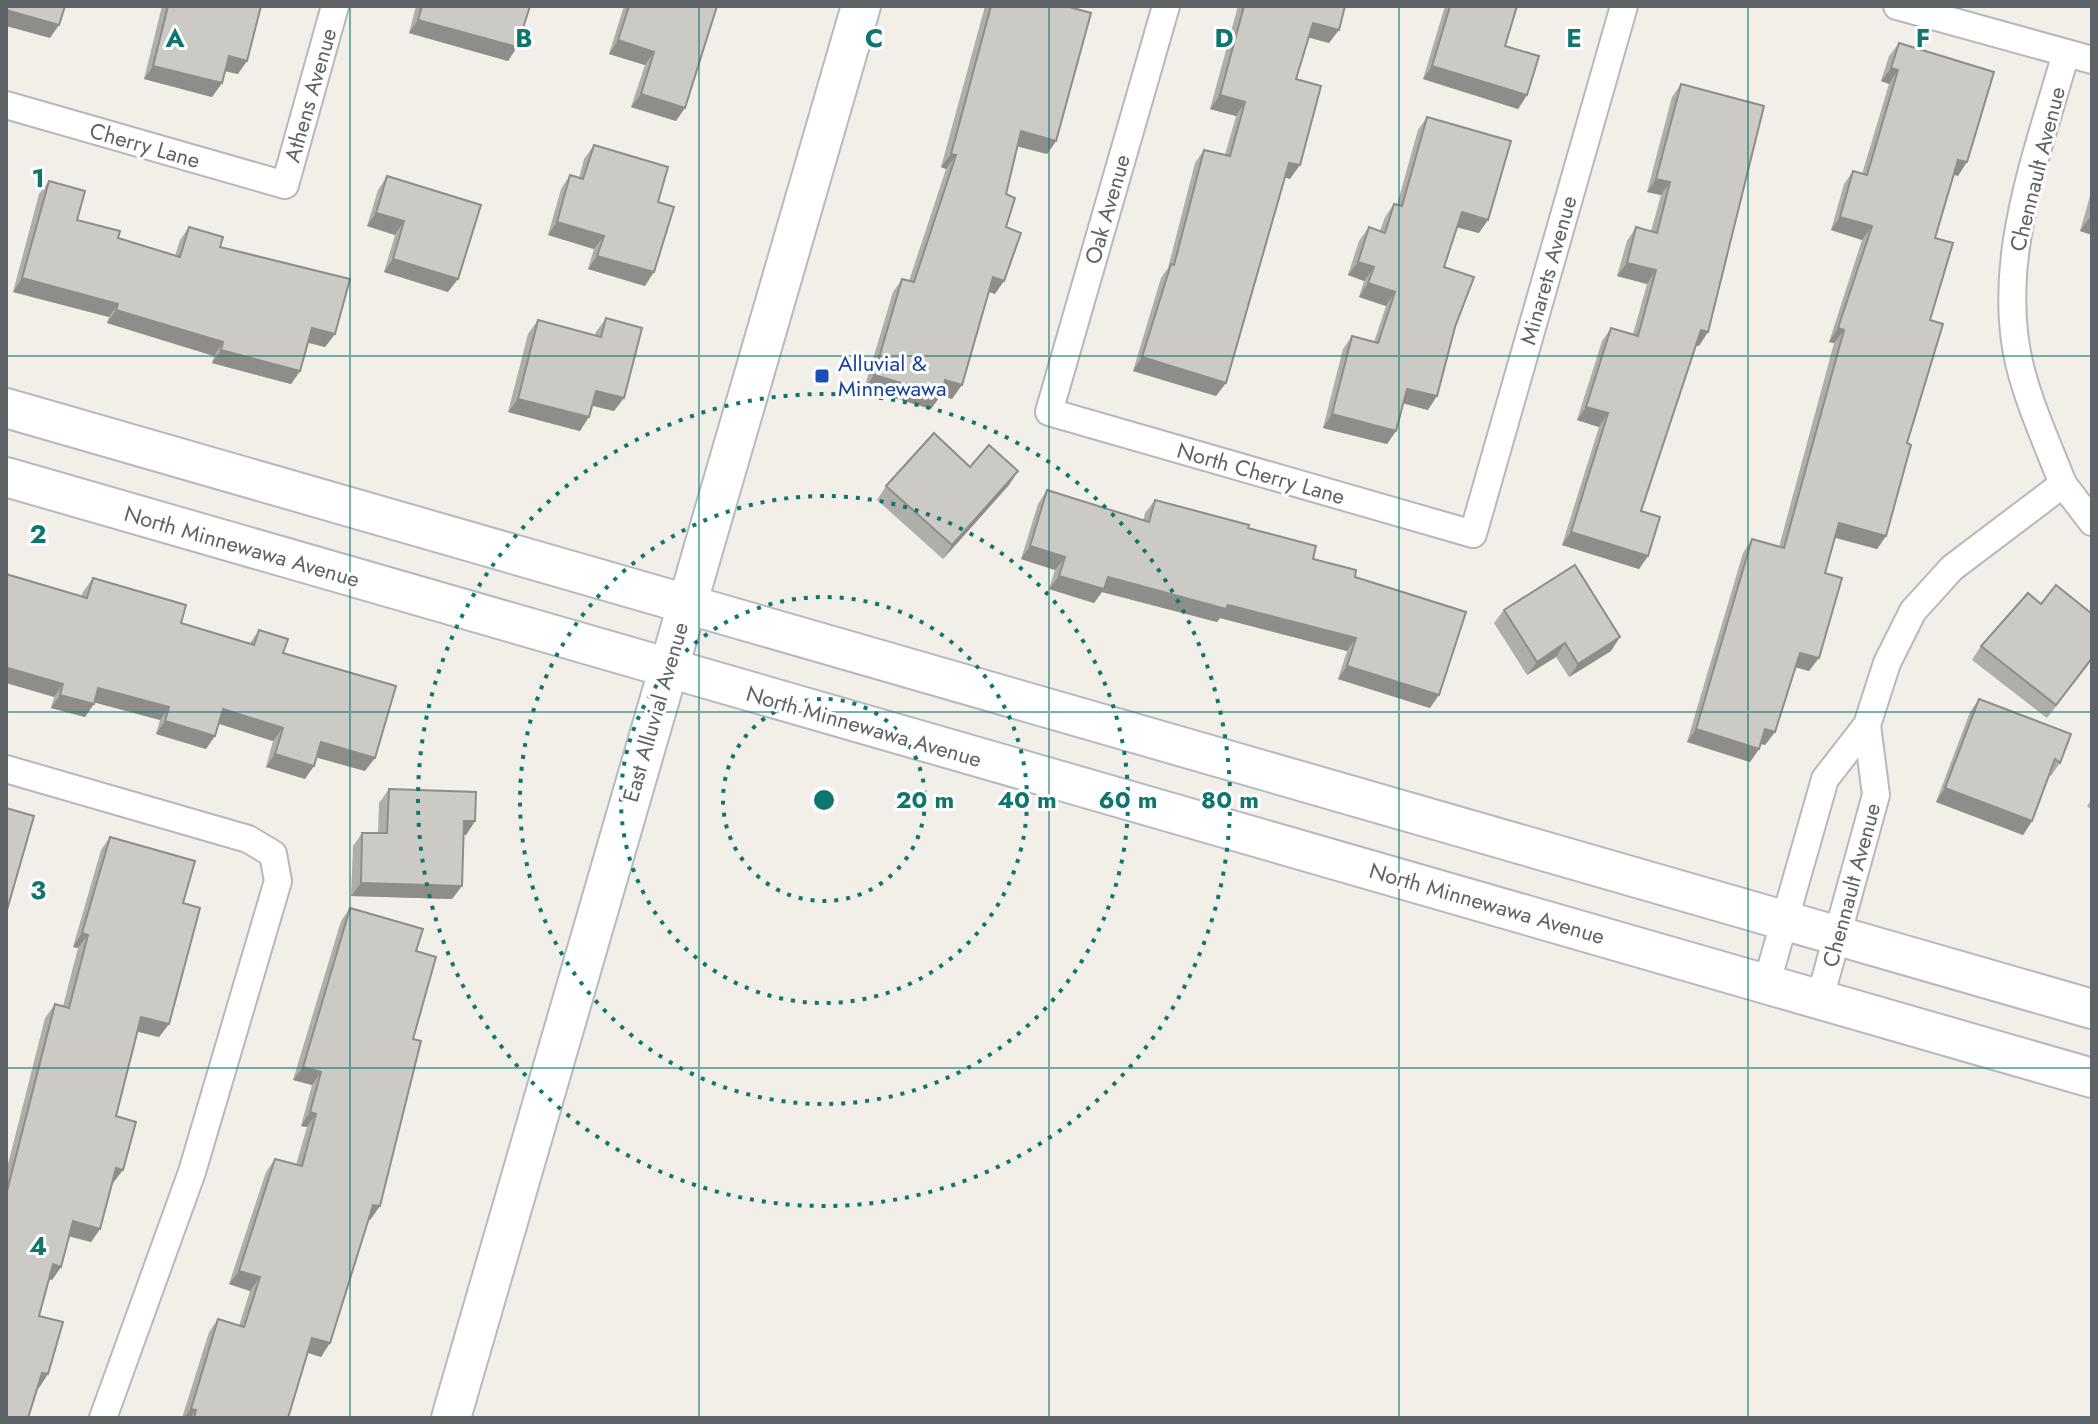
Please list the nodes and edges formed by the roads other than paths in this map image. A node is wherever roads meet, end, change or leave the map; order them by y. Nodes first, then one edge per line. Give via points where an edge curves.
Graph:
1 (335, 6) edge
2 (861, 6) edge
3 (1166, 6) edge
4 (1624, 6) edge
5 (1897, 6) edge
6 (2066, 53) junction
7 (2092, 60) edge
8 (6, 105) edge
9 (285, 185) joint
10 (6, 408) edge
11 (1049, 412) joint
12 (6, 477) edge
13 (2063, 484) junction
14 (2092, 522) edge
15 (1473, 534) joint
16 (686, 605) junction
17 (667, 670) junction
18 (1867, 725) junction
19 (6, 769) edge
20 (1784, 920) junction
21 (1837, 935) junction
22 (1767, 982) junction
23 (1820, 998) junction
24 (2092, 1009) edge
25 (2092, 1078) edge
26 (103, 1418) edge
27 (451, 1418) edge

1 - 9 street, Athens Avenue
2 - 16 main road, East Alluvial Avenue
3 - 11 street, Oak Avenue
4 - 15 street, Minarets Avenue
5 - 6 street
6 - 7 street
6 - 13 street, Chennault Avenue via 2020,224 2013,312 2023,380
8 - 9 street, Cherry Lane
10 - 16 main road
11 - 15 street, North Cherry Lane
12 - 17 main road, North Minnewawa Avenue
13 - 14 street
13 - 18 street, Chennault Avenue via 1930,589 1899,635
16 - 17 main road, East Alluvial Avenue
16 - 20 main road
17 - 22 main road, North Minnewawa Avenue
17 - 27 main road, East Alluvial Avenue
18 - 20 street, Chennault Avenue via 1825,779
18 - 21 street, Chennault Avenue via 1876,795
19 - 26 street via 248,839 273,854 278,881 192,1172
20 - 21 main road
20 - 22 street, Chennault Avenue
21 - 23 street, Chennault Avenue
21 - 24 main road
22 - 23 main road, North Minnewawa Avenue
23 - 25 main road, North Minnewawa Avenue

